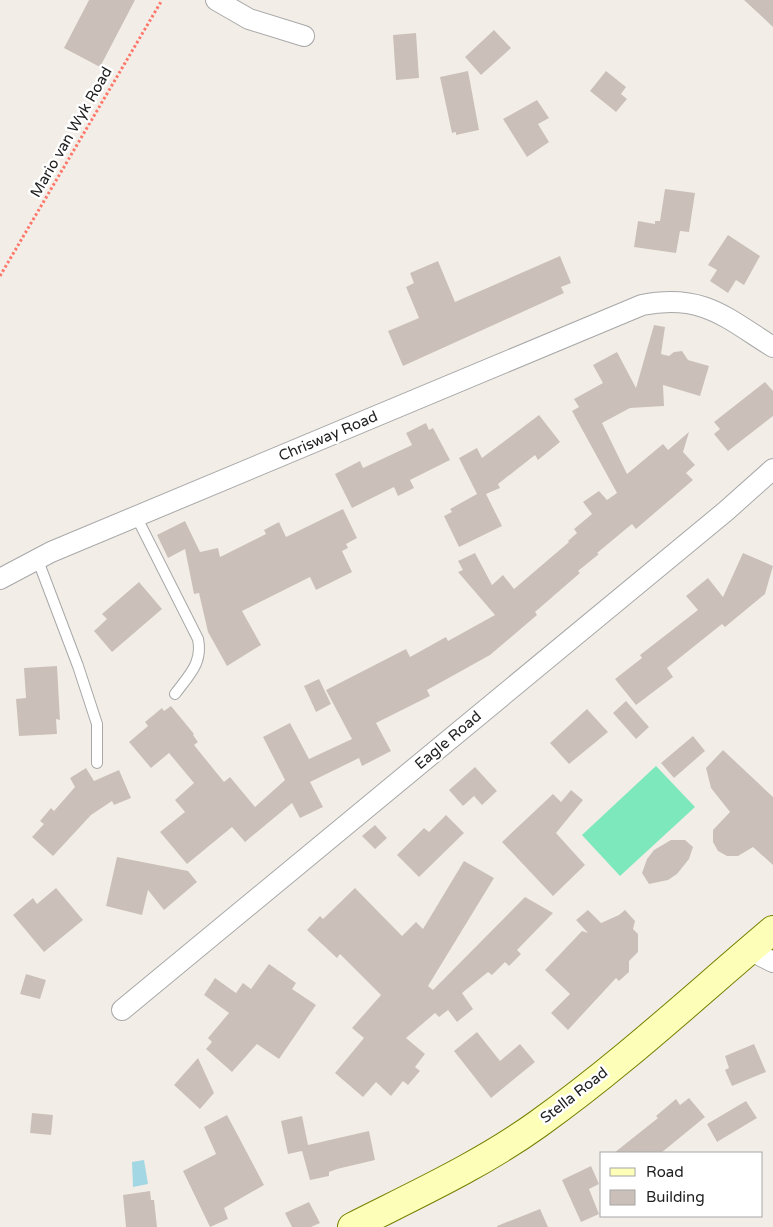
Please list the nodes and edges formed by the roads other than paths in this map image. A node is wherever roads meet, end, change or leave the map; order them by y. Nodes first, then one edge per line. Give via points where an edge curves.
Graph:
1 (216, 0) edge
2 (304, 36) dead end
3 (773, 347) edge
4 (773, 469) edge
5 (136, 516) junction
6 (38, 558) junction
7 (0, 579) edge
8 (175, 694) dead end
9 (97, 763) dead end
10 (773, 930) edge
11 (749, 950) junction
12 (773, 962) edge
13 (122, 1010) dead end
14 (352, 1227) edge

1 - 2 street via 249,20
3 - 5 street, Chrisway Road via 690,302 642,305
4 - 13 street, Eagle Road
5 - 6 street, Chrisway Road
5 - 8 lane via 198,639 201,652 196,666
6 - 7 street, Chrisway Road
6 - 9 lane via 97,724
10 - 11 main road, Stella Road
11 - 12 street
11 - 14 main road, Stella Road via 538,1124 460,1171

